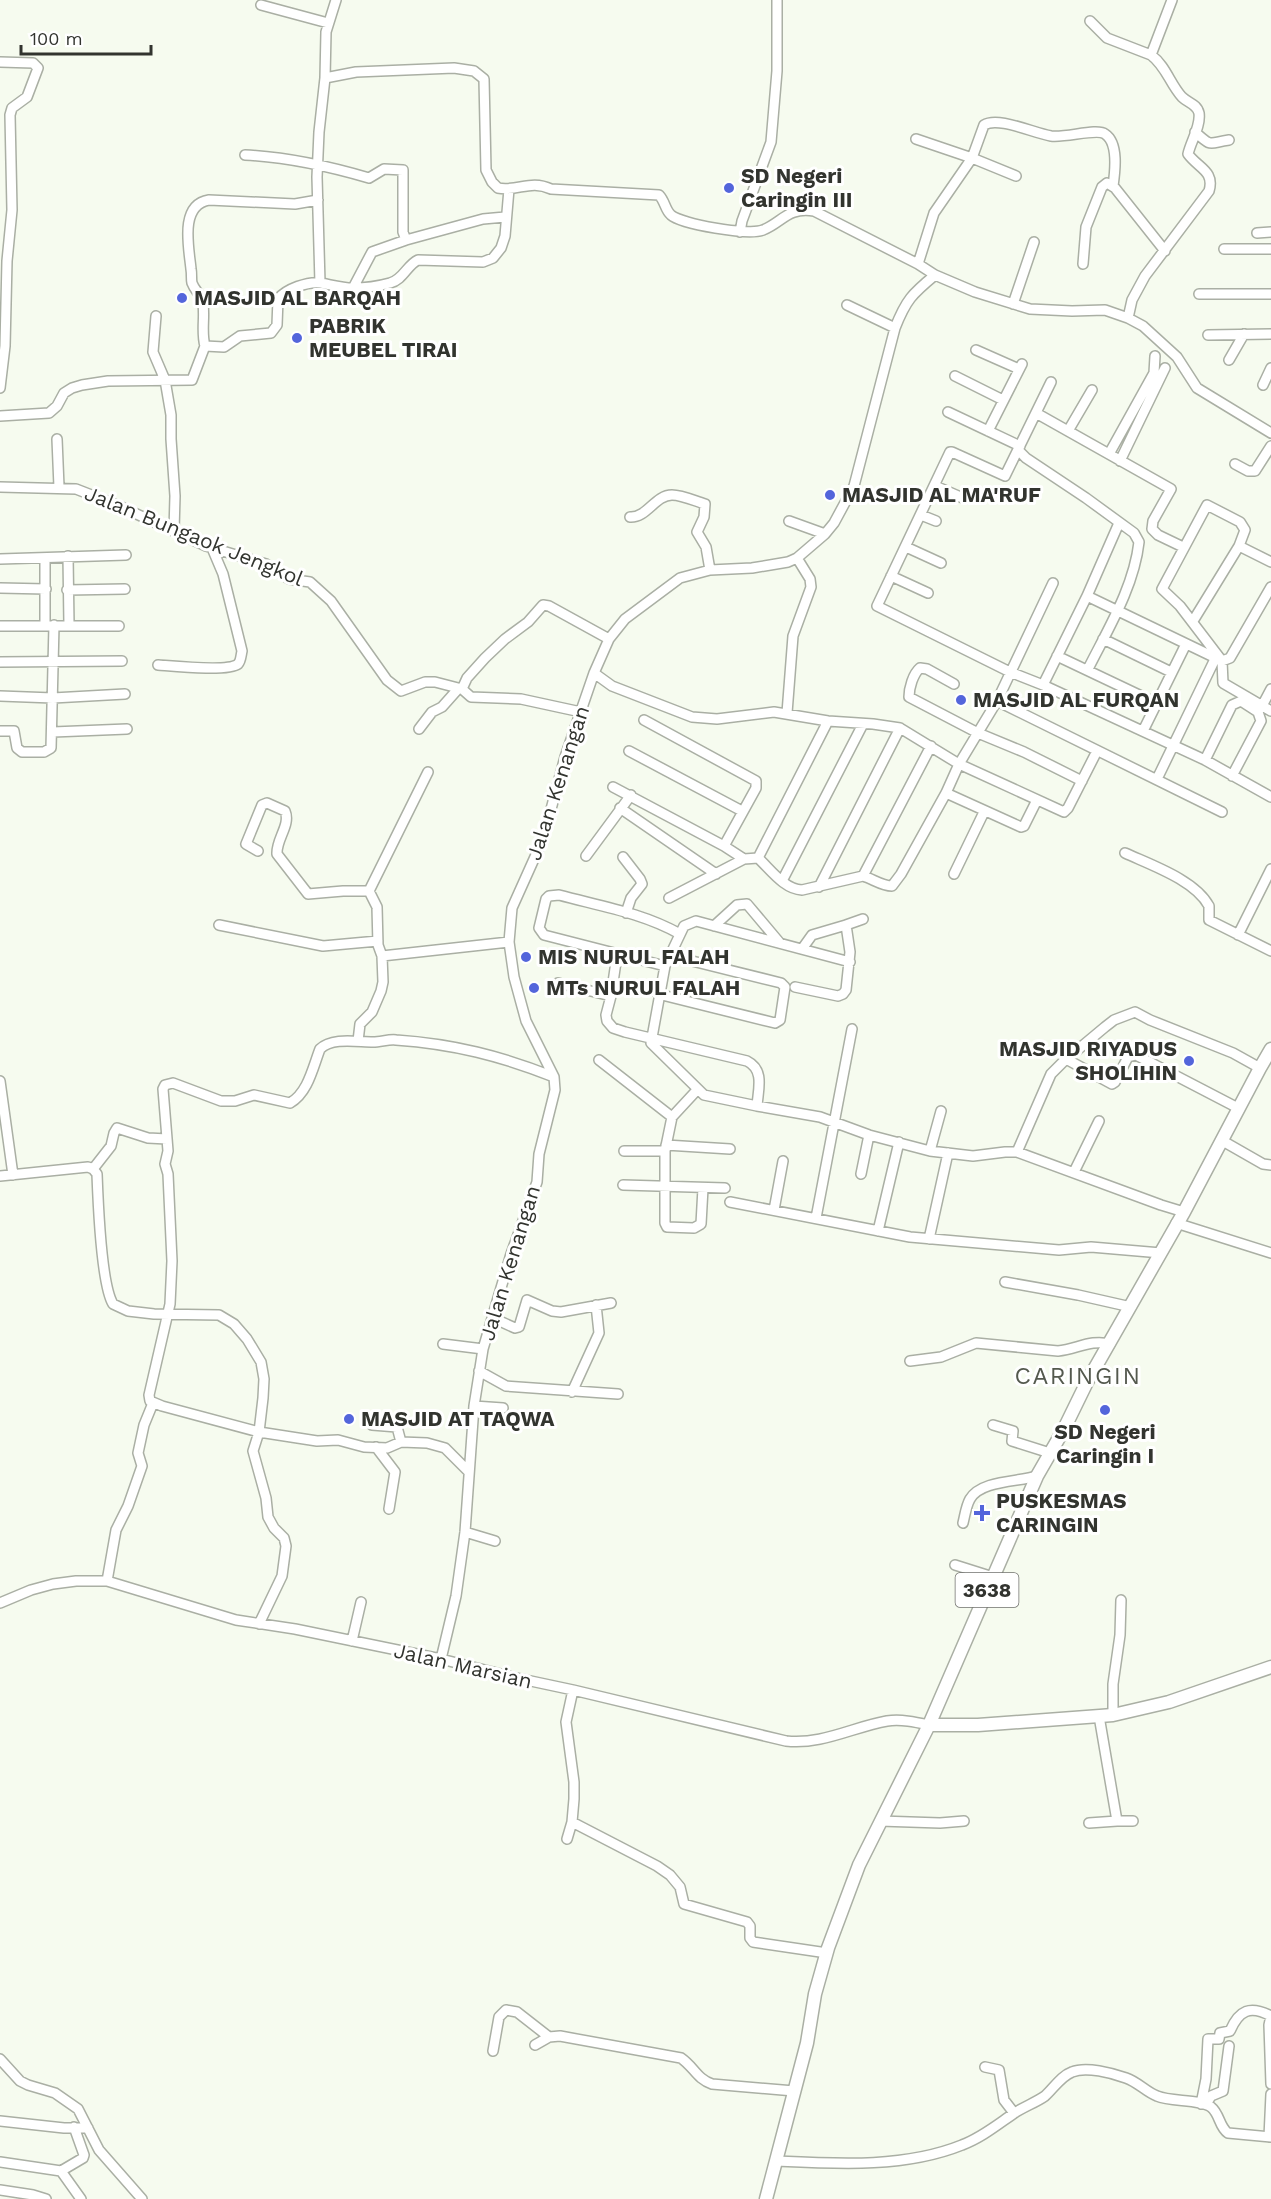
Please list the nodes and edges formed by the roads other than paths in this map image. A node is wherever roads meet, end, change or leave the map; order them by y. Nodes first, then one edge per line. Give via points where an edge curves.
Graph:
1 (336, 0) edge
2 (777, 0) edge
3 (1172, 0) edge
4 (261, 5) dead end
5 (1089, 21) dead end
6 (328, 23) junction
7 (1151, 55) junction
8 (0, 62) edge
9 (325, 78) junction
10 (1195, 132) junction
11 (916, 139) dead end
12 (1229, 140) dead end
13 (245, 155) dead end
14 (972, 158) junction
15 (318, 164) junction
16 (1016, 176) dead end
17 (1113, 186) junction
18 (509, 189) junction
19 (318, 200) junction
20 (505, 217) junction
21 (740, 232) junction
22 (1257, 232) dead end
23 (1271, 232) edge
24 (406, 240) junction
25 (1034, 242) dead end
26 (1224, 249) dead end
27 (1271, 249) edge
28 (1165, 251) junction
29 (918, 264) junction
30 (1083, 264) dead end
31 (935, 275) junction
32 (320, 283) junction
33 (353, 288) junction
34 (1199, 294) dead end
35 (1271, 294) edge
36 (1013, 304) junction
37 (847, 305) dead end
38 (156, 316) dead end
39 (1128, 318) junction
40 (895, 328) junction
41 (1208, 334) dead end
42 (1244, 334) junction
43 (1271, 334) edge
44 (205, 346) junction
45 (976, 350) dead end
46 (1155, 356) dead end
47 (1229, 360) dead end
48 (1164, 368) dead end
49 (1271, 368) edge
50 (955, 376) dead end
51 (165, 380) junction
52 (1052, 382) dead end
53 (1263, 385) dead end
54 (0, 388) edge
55 (1092, 390) dead end
56 (1004, 400) junction
57 (948, 411) dead end
58 (1036, 413) junction
59 (0, 416) edge
60 (988, 430) junction
61 (1068, 431) junction
62 (1271, 432) edge
63 (57, 440) dead end
64 (1271, 447) edge
65 (1019, 448) junction
66 (1114, 458) junction
67 (1235, 464) dead end
68 (935, 486) junction
69 (0, 487) edge
70 (59, 488) junction
71 (965, 499) dead end
72 (921, 514) junction
73 (630, 517) dead end
74 (789, 521) dead end
75 (936, 521) dead end
76 (1119, 523) junction
77 (174, 531) junction
78 (825, 534) junction
79 (1239, 546) junction
80 (906, 547) junction
81 (1183, 547) junction
82 (213, 548) junction
83 (126, 555) dead end
84 (68, 556) junction
85 (45, 558) junction
86 (797, 558) junction
87 (0, 559) edge
88 (1271, 562) edge
89 (941, 563) dead end
90 (710, 570) junction
91 (891, 576) junction
92 (1053, 583) dead end
93 (1271, 587) edge
94 (0, 588) edge
95 (45, 589) junction
96 (124, 589) dead end
97 (67, 590) junction
98 (928, 593) dead end
99 (1087, 596) junction
100 (1267, 602) edge
101 (1118, 610) junction
102 (1193, 621) junction
103 (50, 625) junction
104 (69, 625) junction
105 (0, 626) edge
106 (119, 626) dead end
107 (609, 639) junction
108 (1103, 639) junction
109 (1186, 644) junction
110 (1057, 656) junction
111 (1218, 660) junction
112 (122, 661) dead end
113 (0, 662) edge
114 (52, 662) junction
115 (158, 665) dead end
116 (1088, 669) junction
117 (1010, 672) junction
118 (1171, 672) junction
119 (594, 673) junction
120 (954, 684) dead end
121 (1043, 685) junction
122 (460, 689) junction
123 (1271, 689) edge
124 (125, 694) dead end
125 (0, 696) edge
126 (53, 698) junction
127 (997, 701) junction
128 (1156, 703) junction
129 (1262, 705) junction
130 (1271, 711) edge
131 (581, 712) junction
132 (787, 713) junction
133 (644, 720) dead end
134 (828, 721) junction
135 (863, 724) junction
136 (900, 728) junction
137 (127, 729) dead end
138 (419, 729) dead end
139 (0, 731) edge
140 (1143, 731) junction
141 (53, 732) junction
142 (978, 734) junction
143 (932, 746) junction
144 (1174, 746) junction
145 (628, 751) dead end
146 (1097, 751) junction
147 (1205, 760) junction
148 (959, 764) junction
149 (428, 772) dead end
150 (1232, 776) junction
151 (1157, 779) junction
152 (1082, 781) junction
153 (613, 787) dead end
154 (946, 793) junction
155 (1270, 793) edge
156 (631, 795) junction
157 (1037, 800) junction
158 (620, 808) junction
159 (742, 811) junction
160 (984, 812) junction
161 (1222, 812) dead end
162 (724, 846) junction
163 (258, 851) dead end
164 (1125, 853) dead end
165 (586, 856) dead end
166 (623, 857) dead end
167 (758, 858) junction
168 (744, 859) junction
169 (1271, 870) edge
170 (716, 874) junction
171 (954, 874) dead end
172 (863, 876) junction
173 (782, 881) junction
174 (819, 887) junction
175 (369, 891) junction
176 (669, 898) dead end
177 (626, 913) junction
178 (863, 919) dead end
179 (219, 925) dead end
180 (846, 925) junction
181 (714, 926) junction
182 (680, 933) junction
183 (1238, 934) junction
184 (378, 941) junction
185 (508, 942) junction
186 (779, 942) junction
187 (802, 949) junction
188 (1271, 951) edge
189 (617, 955) junction
190 (668, 955) junction
191 (382, 956) junction
192 (850, 962) junction
193 (664, 966) junction
194 (558, 982) dead end
195 (795, 987) dead end
196 (658, 994) junction
197 (611, 996) junction
198 (852, 1029) dead end
199 (651, 1038) junction
200 (358, 1041) junction
201 (1270, 1055) edge
202 (1066, 1059) junction
203 (599, 1060) dead end
204 (1260, 1068) junction
205 (554, 1077) junction
206 (0, 1081) edge
207 (697, 1090) junction
208 (757, 1106) junction
209 (1238, 1108) junction
210 (941, 1111) dead end
211 (672, 1117) junction
212 (1099, 1121) dead end
213 (836, 1122) junction
214 (869, 1135) junction
215 (167, 1139) junction
216 (1221, 1140) junction
217 (899, 1142) junction
218 (665, 1148) junction
219 (730, 1149) dead end
220 (624, 1151) dead end
221 (930, 1151) junction
222 (1017, 1152) junction
223 (948, 1153) junction
224 (783, 1161) dead end
225 (1271, 1165) edge
226 (93, 1169) junction
227 (1074, 1172) junction
228 (861, 1174) dead end
229 (13, 1175) junction
230 (0, 1176) edge
231 (623, 1185) dead end
232 (664, 1185) junction
233 (703, 1188) junction
234 (725, 1188) dead end
235 (730, 1202) dead end
236 (774, 1210) junction
237 (1184, 1212) junction
238 (816, 1218) junction
239 (1176, 1224) junction
240 (878, 1231) junction
241 (929, 1239) junction
242 (1161, 1253) junction
243 (1271, 1253) edge
244 (1005, 1282) dead end
245 (611, 1303) dead end
246 (596, 1305) junction
247 (1131, 1307) junction
248 (166, 1315) junction
249 (493, 1318) junction
250 (443, 1344) dead end
251 (1110, 1344) junction
252 (483, 1349) junction
253 (910, 1361) dead end
254 (479, 1371) junction
255 (572, 1392) junction
256 (618, 1394) dead end
257 (153, 1403) junction
258 (474, 1406) junction
259 (503, 1408) dead end
260 (372, 1425) dead end
261 (993, 1425) dead end
262 (259, 1432) junction
263 (401, 1442) junction
264 (376, 1447) junction
265 (1050, 1454) junction
266 (469, 1472) junction
267 (1037, 1476) junction
268 (389, 1509) dead end
269 (963, 1522) dead end
270 (465, 1532) junction
271 (495, 1540) dead end
272 (955, 1565) dead end
273 (993, 1577) junction
274 (106, 1581) junction
275 (1121, 1600) dead end
276 (361, 1602) dead end
277 (0, 1603) edge
278 (259, 1624) junction
279 (352, 1641) junction
280 (441, 1659) junction
281 (1271, 1667) edge
282 (573, 1690) junction
283 (1113, 1715) junction
284 (1099, 1716) junction
285 (929, 1725) junction
286 (880, 1821) junction
287 (964, 1821) dead end
288 (1117, 1821) junction
289 (1133, 1821) dead end
290 (572, 1822) junction
291 (1089, 1823) dead end
292 (567, 1839) dead end
293 (827, 1953) junction
294 (1271, 2016) edge
295 (549, 2037) junction
296 (535, 2045) dead end
297 (1228, 2046) dead end
298 (493, 2051) dead end
299 (0, 2060) edge
300 (985, 2067) dead end
301 (1271, 2084) edge
302 (794, 2091) junction
303 (1271, 2094) edge
304 (1203, 2104) junction
305 (1014, 2113) junction
306 (0, 2121) edge
307 (74, 2127) junction
308 (88, 2128) junction
309 (1270, 2137) edge
310 (777, 2161) junction
311 (0, 2162) edge
312 (61, 2172) junction
313 (0, 2190) edge
314 (46, 2199) edge
315 (81, 2199) edge
316 (142, 2199) edge
317 (766, 2199) edge

1 - 6 street
2 - 21 street via 771,142
3 - 7 street
4 - 6 street
5 - 7 street via 1107,38
6 - 9 street
7 - 10 street via 1180,94 1198,110
8 - 54 street via 33,63 38,68 27,97 12,108 10,116 12,210
9 - 15 street
9 - 18 street via 356,72 443,68 479,74 485,82 486,173 498,188
10 - 12 street via 1208,144
10 - 28 street via 1188,154 1210,176 1210,186
11 - 14 street
13 - 15 street
14 - 16 street
14 - 17 street via 984,125 992,121 1053,136 1099,131 1113,142
14 - 29 street via 934,213
15 - 19 street
15 - 24 street via 369,178 384,169 403,170
17 - 28 street
17 - 30 street via 1107,183 1102,187 1086,227
18 - 20 street
18 - 21 street via 544,185 551,189 659,195 668,213 679,220
19 - 32 street
19 - 44 street via 295,204 209,200 194,207 187,242 192,283 203,304
20 - 24 street via 483,219
20 - 33 street via 505,236 493,258 483,262 418,260 392,283
21 - 29 street via 765,230 787,213 813,211
22 - 23 street
24 - 33 street via 372,252
25 - 36 street
26 - 27 street
28 - 39 street via 1136,293
29 - 31 street
31 - 36 street
31 - 40 street, Jalan Kenangan via 910,295
32 - 33 street
32 - 44 street via 280,296 277,325 271,333 240,336 224,346
34 - 35 street
36 - 39 street via 1053,311 1105,310
37 - 40 street
38 - 51 street via 153,352
39 - 62 street via 1177,357 1197,388
40 - 78 street, Jalan Kenangan via 854,486
41 - 42 street
42 - 43 street
42 - 47 street
44 - 51 street via 192,380
45 - 56 street via 1020,366
46 - 66 street via 1154,373
48 - 66 street
49 - 53 street
50 - 56 street
51 - 59 street via 108,381 76,387 64,393 49,413
51 - 77 street via 171,415
52 - 58 street
55 - 61 street
56 - 60 street
57 - 60 street
58 - 61 street
58 - 65 street
60 - 65 street
61 - 66 street
63 - 70 street
64 - 67 street via 1256,471
65 - 68 street via 1005,476 951,451
65 - 76 street via 1026,458
66 - 81 street via 1171,489 1152,529
68 - 71 street
68 - 72 street
69 - 70 street, Jalan Bungaok Jengkol
70 - 77 street, Jalan Bungaok Jengkol via 75,489
72 - 75 street
72 - 80 street
73 - 90 street via 637,518 672,495 705,504 697,532
74 - 78 street
76 - 99 street
76 - 101 street via 1134,533 1139,542 1137,561
77 - 82 street, Jalan Bungaok Jengkol
78 - 86 street, Jalan Kenangan
79 - 81 street via 1245,530 1242,525 1207,506
79 - 88 street
79 - 102 street
80 - 89 street
80 - 91 street
81 - 102 street via 1162,589
82 - 115 street via 242,651 240,661 228,667
82 - 122 street, Jalan Bungaok Jengkol via 261,562 289,579 310,582 319,588 394,687 401,690 435,682
83 - 84 street
84 - 85 street
84 - 97 street
85 - 87 street
85 - 95 street
86 - 90 street, Jalan Kenangan via 752,568
86 - 132 street via 811,587 793,636
90 - 107 street, Jalan Kenangan via 668,585 625,620
91 - 98 street
91 - 117 street via 877,606
92 - 117 street
93 - 100 street
94 - 95 street
95 - 103 street
96 - 97 street
97 - 104 street
99 - 101 street
99 - 110 street
100 - 111 street via 1230,657
101 - 108 street
101 - 109 street
102 - 111 street
103 - 104 street
103 - 105 street
103 - 114 street
104 - 106 street
107 - 119 street, Jalan Kenangan
107 - 122 street via 543,605 485,658
108 - 116 street
108 - 118 street
109 - 111 street
109 - 118 street
110 - 116 street
110 - 121 street
111 - 129 street via 1223,683
111 - 144 street
112 - 114 street
113 - 114 street
114 - 126 street
116 - 128 street
117 - 121 street
117 - 127 street
118 - 128 street
119 - 131 street, Jalan Kenangan
119 - 132 street via 612,686 692,717 717,719
120 - 142 street via 920,668 909,697
121 - 140 street
122 - 131 street, Jalan Bungaok Jengkol via 471,697 521,699
122 - 138 street via 432,712
123 - 129 street
124 - 126 street
125 - 126 street
126 - 141 street
127 - 142 street
127 - 146 street
128 - 140 street
129 - 130 street
131 - 185 street, Jalan Kenangan via 543,839 512,908
132 - 134 street
133 - 159 street via 754,779 756,788
134 - 135 street
134 - 167 street
135 - 136 street
135 - 173 street
136 - 143 street
136 - 174 street
137 - 141 street
139 - 141 street via 14,731 17,748 22,752 47,751
140 - 144 street
142 - 148 street
142 - 152 street
143 - 148 street
143 - 172 street
144 - 147 street
144 - 151 street
145 - 159 street
146 - 151 street
146 - 152 street
147 - 150 street
147 - 150 street via 1232,705 1241,701 1258,712 1261,721
148 - 154 street
148 - 157 street
149 - 175 street
150 - 155 street
151 - 161 street
152 - 157 street via 1067,811
153 - 156 street
154 - 160 street
154 - 172 street via 892,886
156 - 158 street
156 - 162 street
157 - 160 street via 1023,827
158 - 165 street
158 - 170 street
159 - 162 street
160 - 171 street
162 - 168 street
163 - 175 street via 248,847 247,841 262,805 267,803 287,814 276,851 306,893
164 - 183 street via 1195,889 1208,904 1209,920
166 - 177 street via 642,884
167 - 168 street
167 - 173 street
168 - 170 street
169 - 183 street
170 - 176 street
172 - 174 street
173 - 174 street via 794,890
175 - 184 street via 377,907
177 - 182 street via 659,922
177 - 189 street via 554,894 546,899 540,922 544,935
178 - 180 street
179 - 184 street via 323,946
180 - 187 street via 812,935
180 - 192 street
181 - 182 street via 691,922
181 - 186 street
181 - 186 street via 737,905 747,904
182 - 190 street
183 - 188 street
184 - 191 street
185 - 191 street
185 - 205 street, Jalan Kenangan via 526,1021
186 - 187 street
187 - 192 street
189 - 193 street
189 - 197 street
190 - 193 street
190 - 196 street via 781,983 785,992 780,1020 775,1023 753,1019
191 - 200 street via 381,991 372,1012 360,1024
192 - 195 street via 843,994
193 - 196 street
194 - 197 street
196 - 199 street
197 - 199 street via 606,1015 612,1028
198 - 213 street
199 - 207 street via 651,1043
199 - 208 street via 753,1064 759,1074
200 - 205 street via 429,1042 472,1049
200 - 215 street via 323,1045 308,1083 290,1103 254,1095 221,1101 173,1083 165,1085 162,1093
201 - 204 main road, 3638
202 - 204 street via 1114,1020 1135,1012
202 - 209 street via 1112,1084 1128,1058 1136,1054
202 - 222 street via 1051,1074
203 - 211 street
204 - 209 main road, 3638
205 - 249 street, Jalan Kenangan via 555,1090 539,1154 537,1182
206 - 229 street
207 - 208 street via 710,1098
207 - 211 street
208 - 213 street
209 - 216 main road, 3638
210 - 221 street
211 - 218 street
212 - 227 street
213 - 214 street
213 - 238 street
214 - 217 street
214 - 228 street
215 - 226 street via 148,1138 117,1128 111,1146
215 - 248 street via 165,1164 172,1260
216 - 225 street
216 - 237 main road, 3638
217 - 221 street
217 - 240 street
218 - 219 street
218 - 220 street
218 - 232 street
221 - 223 street
222 - 223 street via 974,1156
222 - 227 street
223 - 241 street
224 - 236 street
226 - 229 street
226 - 248 street via 97,1174 111,1301 128,1311
227 - 237 street
229 - 230 street
231 - 232 street
232 - 233 street
232 - 233 street via 665,1223 672,1228 694,1228 701,1224
233 - 234 street
235 - 236 street
236 - 238 street
237 - 239 main road, 3638
238 - 240 street
239 - 242 main road, 3638
239 - 243 street
240 - 241 street
241 - 242 street via 1059,1250 1090,1247
242 - 247 main road, 3638
244 - 247 street
245 - 246 street
246 - 249 street via 561,1312 526,1300 519,1327
246 - 255 street via 599,1334
247 - 251 main road, 3638
248 - 257 street via 149,1395
248 - 262 street via 219,1315 247,1339 261,1362 264,1379
249 - 252 street, Jalan Kenangan
250 - 252 street
251 - 253 street via 1088,1343 1058,1351 976,1343 941,1357
251 - 265 main road, 3638
252 - 254 street, Jalan Kenangan
254 - 255 street via 506,1386
254 - 258 street, Jalan Kenangan
255 - 256 street
257 - 262 street
257 - 274 street via 138,1453 142,1466 116,1530
258 - 259 street
258 - 266 street, Jalan Kenangan
260 - 263 street via 395,1426
261 - 265 street via 1013,1431 1012,1441
262 - 264 street
262 - 278 street via 253,1451 268,1517 286,1546 282,1576
263 - 264 street via 387,1448
263 - 266 street via 445,1448
264 - 268 street via 395,1472
265 - 267 main road, 3638
266 - 270 street, Jalan Kenangan
267 - 269 street via 1005,1481 978,1492 969,1500
267 - 273 main road, 3638
270 - 271 street
270 - 280 street, Jalan Kenangan via 456,1596
272 - 273 street
273 - 285 main road, 3638
274 - 277 street, Jalan Marsian via 58,1583
274 - 278 street, Jalan Marsian
275 - 283 street
276 - 279 street
278 - 279 street, Jalan Marsian
279 - 280 street, Jalan Marsian
280 - 282 street, Jalan Marsian
281 - 283 main road via 1169,1702
282 - 285 street, Jalan Marsian via 795,1742 816,1741 887,1721
282 - 290 street via 566,1722 574,1782
283 - 284 main road
284 - 285 main road
284 - 288 street
285 - 286 main road, 3638
286 - 287 street
286 - 293 main road, 3638 via 859,1865
288 - 289 street
288 - 291 street
290 - 292 street
290 - 293 street via 670,1875 680,1887 684,1904 747,1922 753,1942
293 - 302 main road, 3638 via 814,1994 807,2043
294 - 301 street
294 - 304 street via 1252,2010 1242,2013 1230,2031 1220,2033 1219,2039 1208,2040
295 - 296 street
295 - 298 street via 517,2012 506,2010 499,2017
295 - 302 street via 681,2058 712,2084
297 - 304 street via 1224,2091
299 - 308 street via 28,2085 56,2093 70,2102
300 - 305 street via 999,2070 1004,2100
302 - 310 main road, 3638
303 - 309 street
304 - 305 street via 1163,2098 1120,2076 1077,2070
304 - 309 street via 1215,2111 1228,2133
305 - 310 street via 966,2144 921,2157 860,2163
306 - 307 street
307 - 308 street
307 - 312 street via 84,2155
308 - 316 street via 99,2150
310 - 317 main road, 3638
311 - 312 street
312 - 315 street
313 - 314 street

